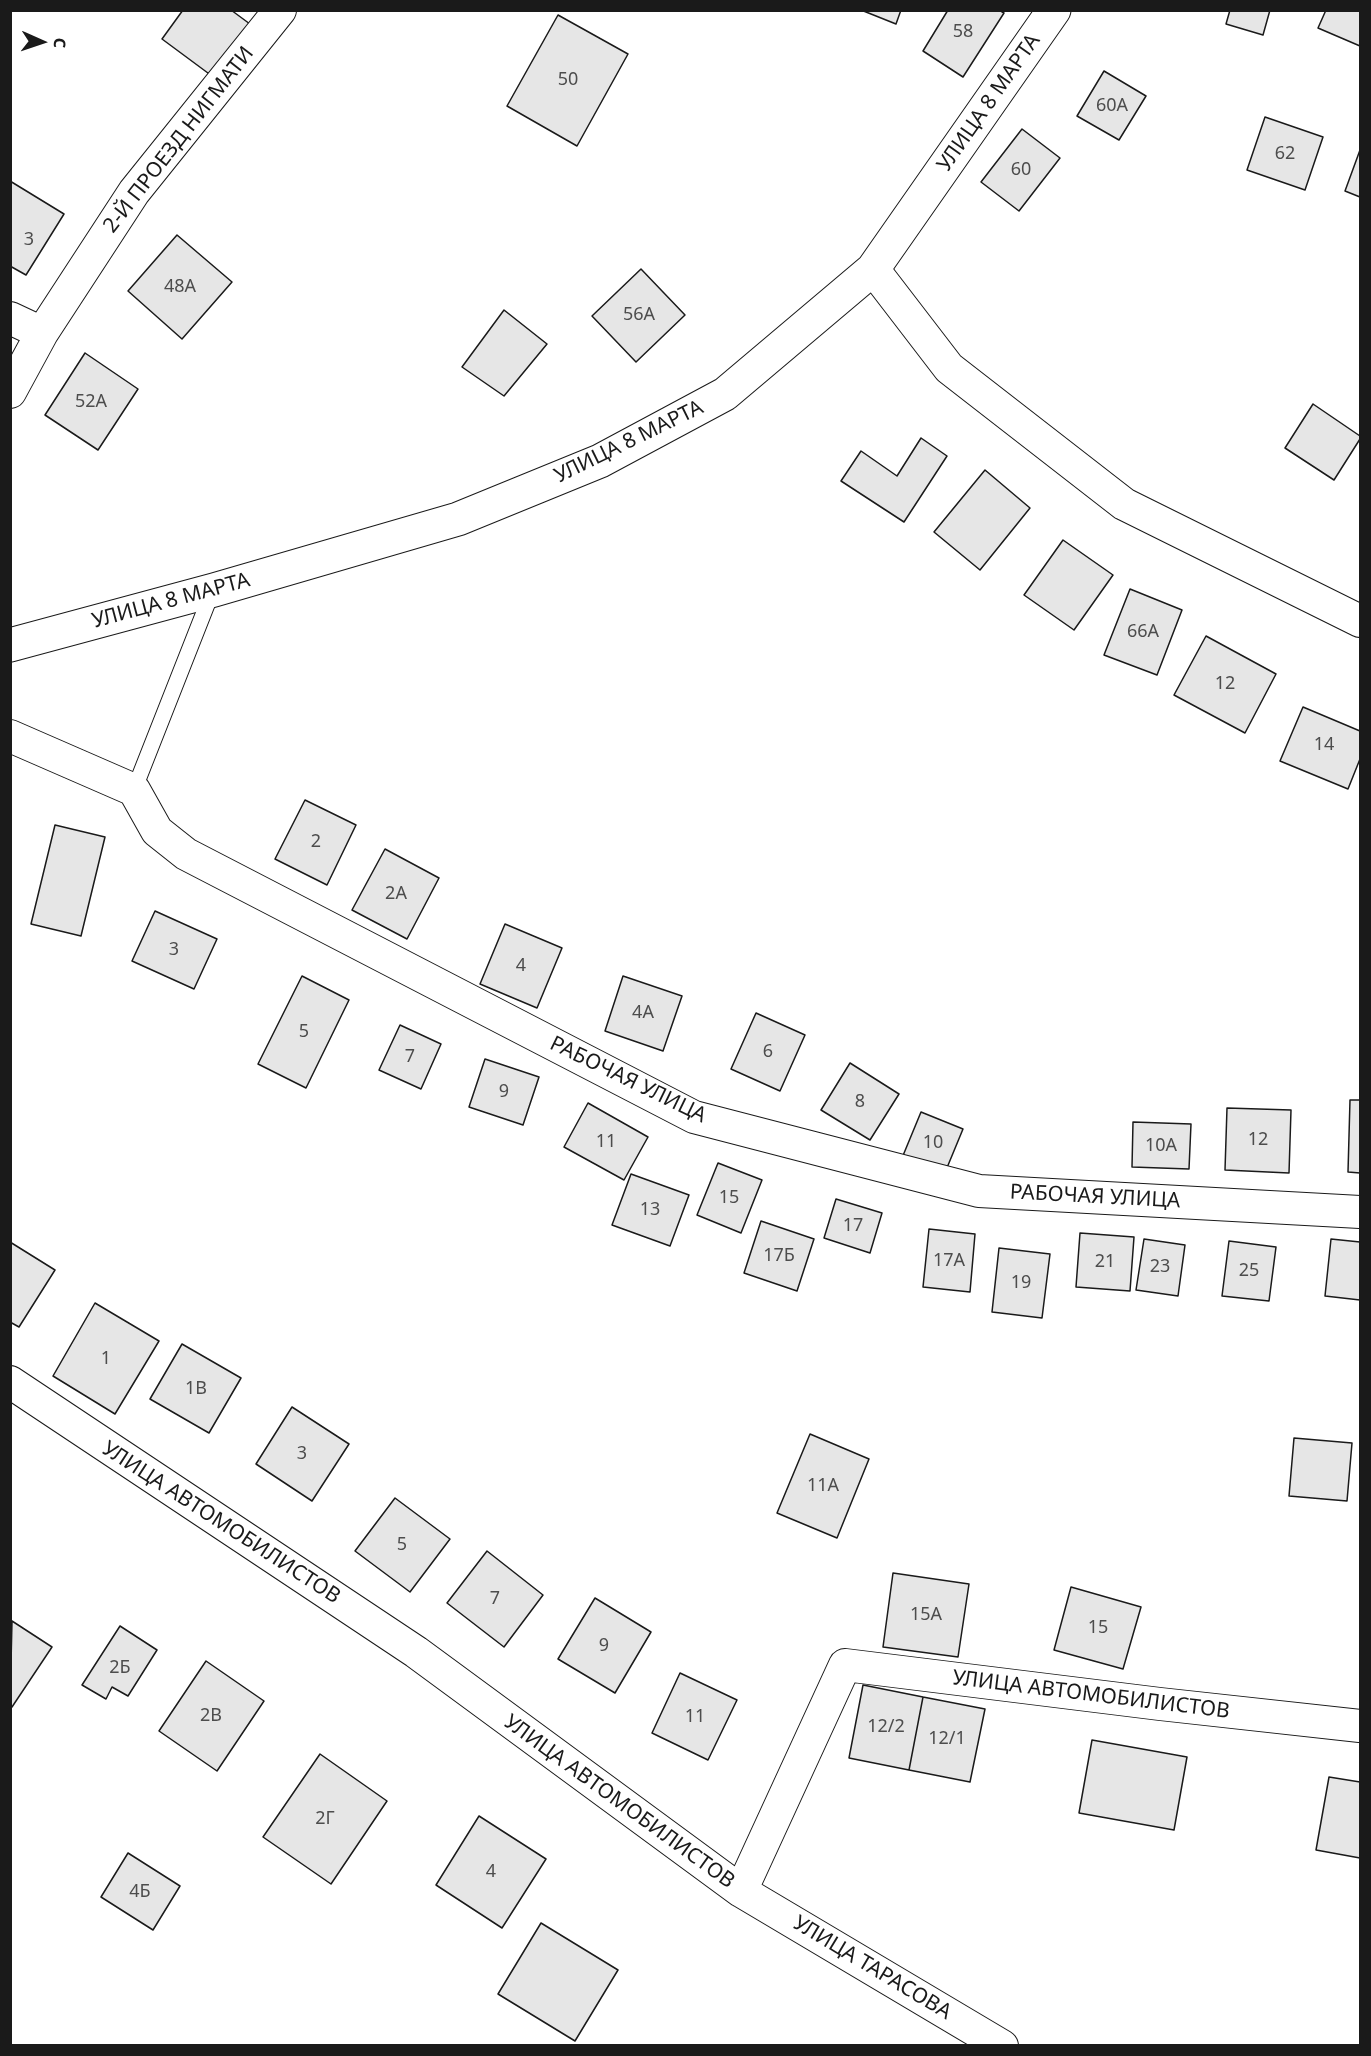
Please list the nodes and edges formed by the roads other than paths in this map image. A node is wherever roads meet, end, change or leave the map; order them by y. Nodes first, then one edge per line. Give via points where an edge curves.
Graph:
1 (280, 10) edge
2 (1054, 10) edge
3 (873, 268) junction
4 (10, 318) edge
5 (42, 333) junction
6 (10, 392) edge
7 (214, 590) junction
8 (1360, 621) edge
9 (10, 645) edge
10 (10, 736) edge
11 (134, 790) junction
12 (1360, 1212) edge
13 (10, 1382) edge
14 (1360, 1726) edge
15 (741, 1891) junction
16 (1002, 2046) edge

1 - 5 street, 2-Й ПРОЕЗД НИГМАТИ via 134,192
2 - 3 main road, УЛИЦА 8 МАРТА
3 - 7 main road, УЛИЦА 8 МАРТА via 725,394 600,461 458,519
3 - 8 street via 949,368 1124,504
4 - 5 street
5 - 6 street, 2-Й ПРОЕЗД НИГМАТИ
7 - 9 main road, УЛИЦА 8 МАРТА
7 - 11 lane
10 - 11 street
11 - 12 street, РАБОЧАЯ УЛИЦА via 157,831 186,854 694,1117 979,1191
13 - 15 street, УЛИЦА АВТОМОБИЛИСТОВ via 416,1652
14 - 15 street, УЛИЦА АВТОМОБИЛИСТОВ via 845,1665
15 - 16 street, УЛИЦА ТАРАСОВА

